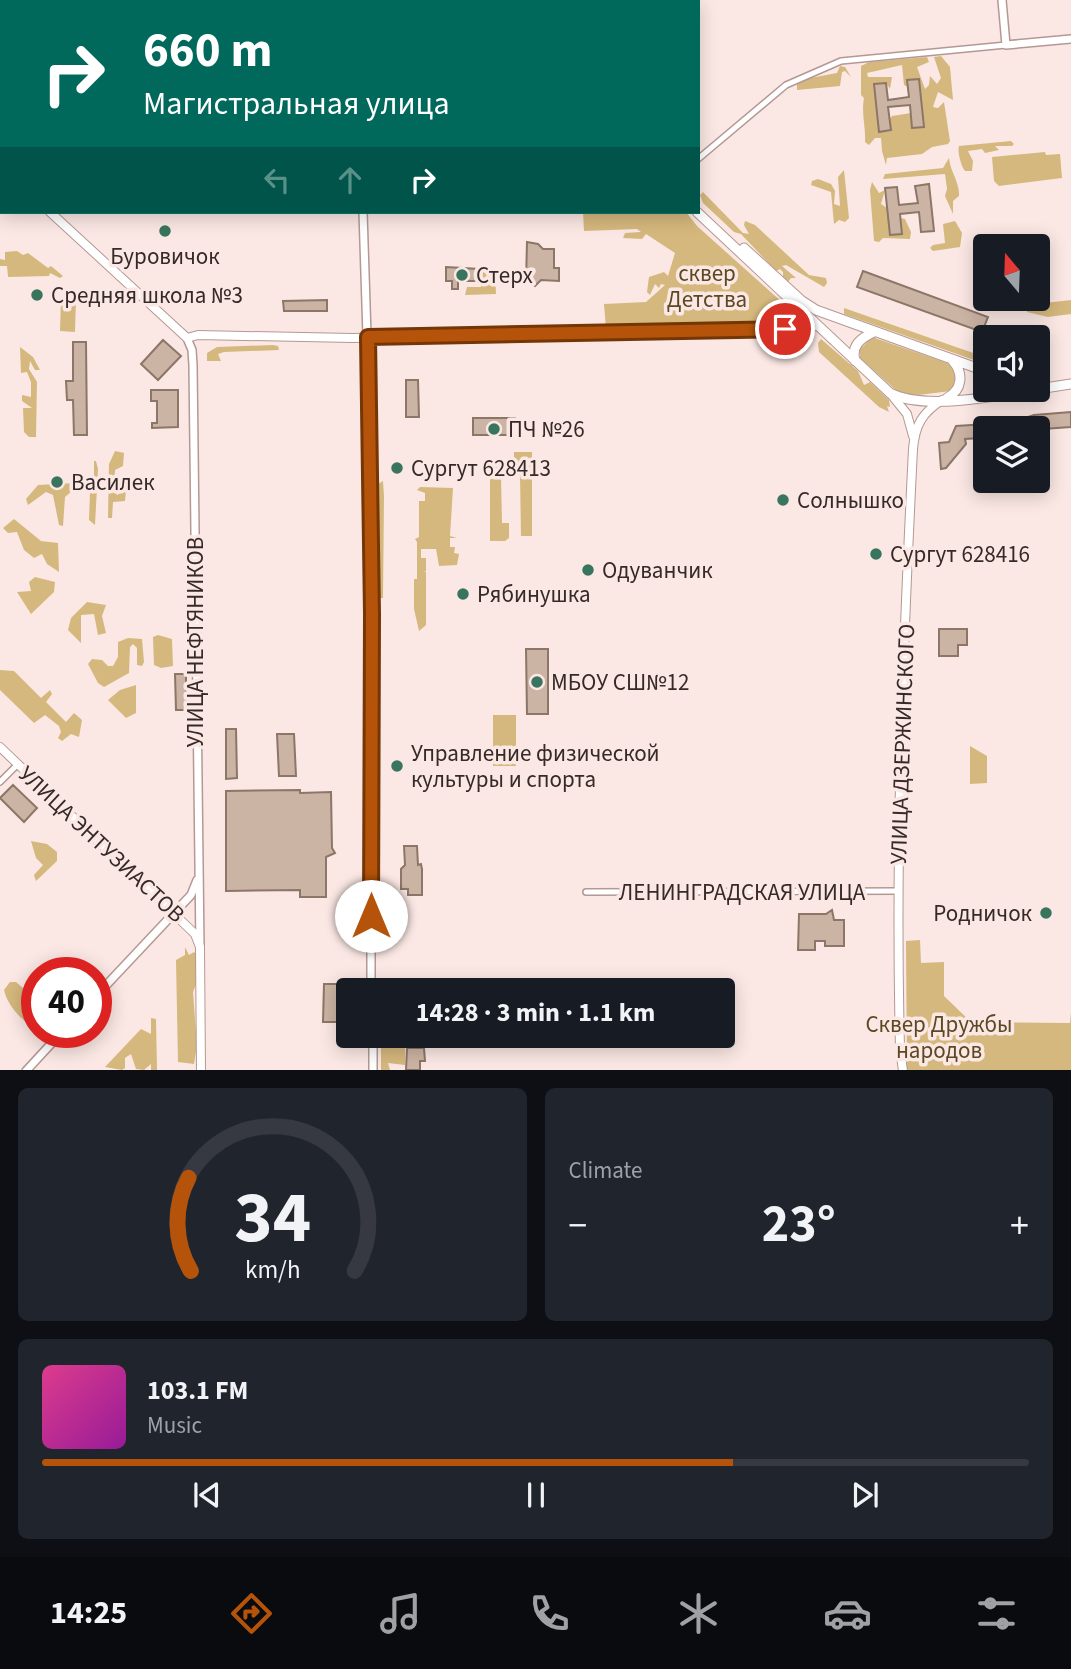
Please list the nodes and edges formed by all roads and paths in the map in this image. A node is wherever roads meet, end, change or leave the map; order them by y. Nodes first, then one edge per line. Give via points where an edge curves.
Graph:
1 (1002, 0) edge
2 (1071, 38) edge
3 (1006, 45) junction
4 (700, 157) edge
5 (700, 212) edge
6 (700, 212) edge
7 (52, 214) edge
8 (363, 214) edge
9 (817, 326) junction
10 (874, 332) junction
11 (368, 337) junction
12 (187, 338) junction
13 (952, 359) junction
14 (855, 362) junction
15 (973, 367) edge
16 (1071, 384) edge
17 (1050, 386) edge
18 (890, 393) junction
19 (973, 396) edge
20 (942, 400) junction
21 (914, 441) junction
22 (0, 747) edge
23 (18, 764) junction
24 (0, 782) edge
25 (199, 872) junction
26 (898, 891) junction
27 (586, 892) dead end
28 (174, 912) junction
29 (200, 947) junction
30 (371, 978) edge
31 (112, 979) edge
32 (47, 1048) edge
33 (373, 1048) edge
34 (900, 1048) junction
35 (26, 1070) edge
36 (201, 1070) edge
37 (373, 1070) edge
38 (897, 1070) edge
39 (903, 1070) edge

1 - 3 street
2 - 3 street
3 - 4 street via 841,61 786,85
5 - 9 main road
6 - 10 main road via 802,301
7 - 12 main road
8 - 11 street
9 - 11 main road
9 - 14 main road
10 - 13 main road
10 - 14 main road via 855,346
11 - 12 main road
11 - 30 street
12 - 25 street, УЛИЦА НЕФТЯНИКОВ via 193,365
13 - 15 main road
13 - 20 main road via 960,384 957,392
14 - 18 main road
16 - 17 main road
18 - 20 main road via 914,401
18 - 21 main road, УЛИЦА ДЗЕРЖИНСКОГО via 907,414
19 - 20 main road
20 - 21 main road, УЛИЦА ДЗЕРЖИНСКОГО via 922,416
21 - 26 main road, УЛИЦА ДЗЕРЖИНСКОГО via 901,682
22 - 23 main road, УЛИЦА ЭНТУЗИАСТОВ
23 - 24 street
23 - 28 main road, УЛИЦА ЭНТУЗИАСТОВ
25 - 28 street via 191,895
25 - 29 street, УЛИЦА НЕФТЯНИКОВ
26 - 27 street, ЛЕНИНГРАДСКАЯ УЛИЦА
26 - 34 main road, УЛИЦА ДЗЕРЖИНСКОГО
28 - 29 main road, УЛИЦА ЭНТУЗИАСТОВ via 195,934
28 - 31 street
29 - 36 main road, УЛИЦА ЭНТУЗИАСТОВ
32 - 35 street
33 - 37 street
34 - 38 main road, УЛИЦА ДЗЕРЖИНСКОГО
34 - 39 main road, УЛИЦА ДЗЕРЖИНСКОГО

